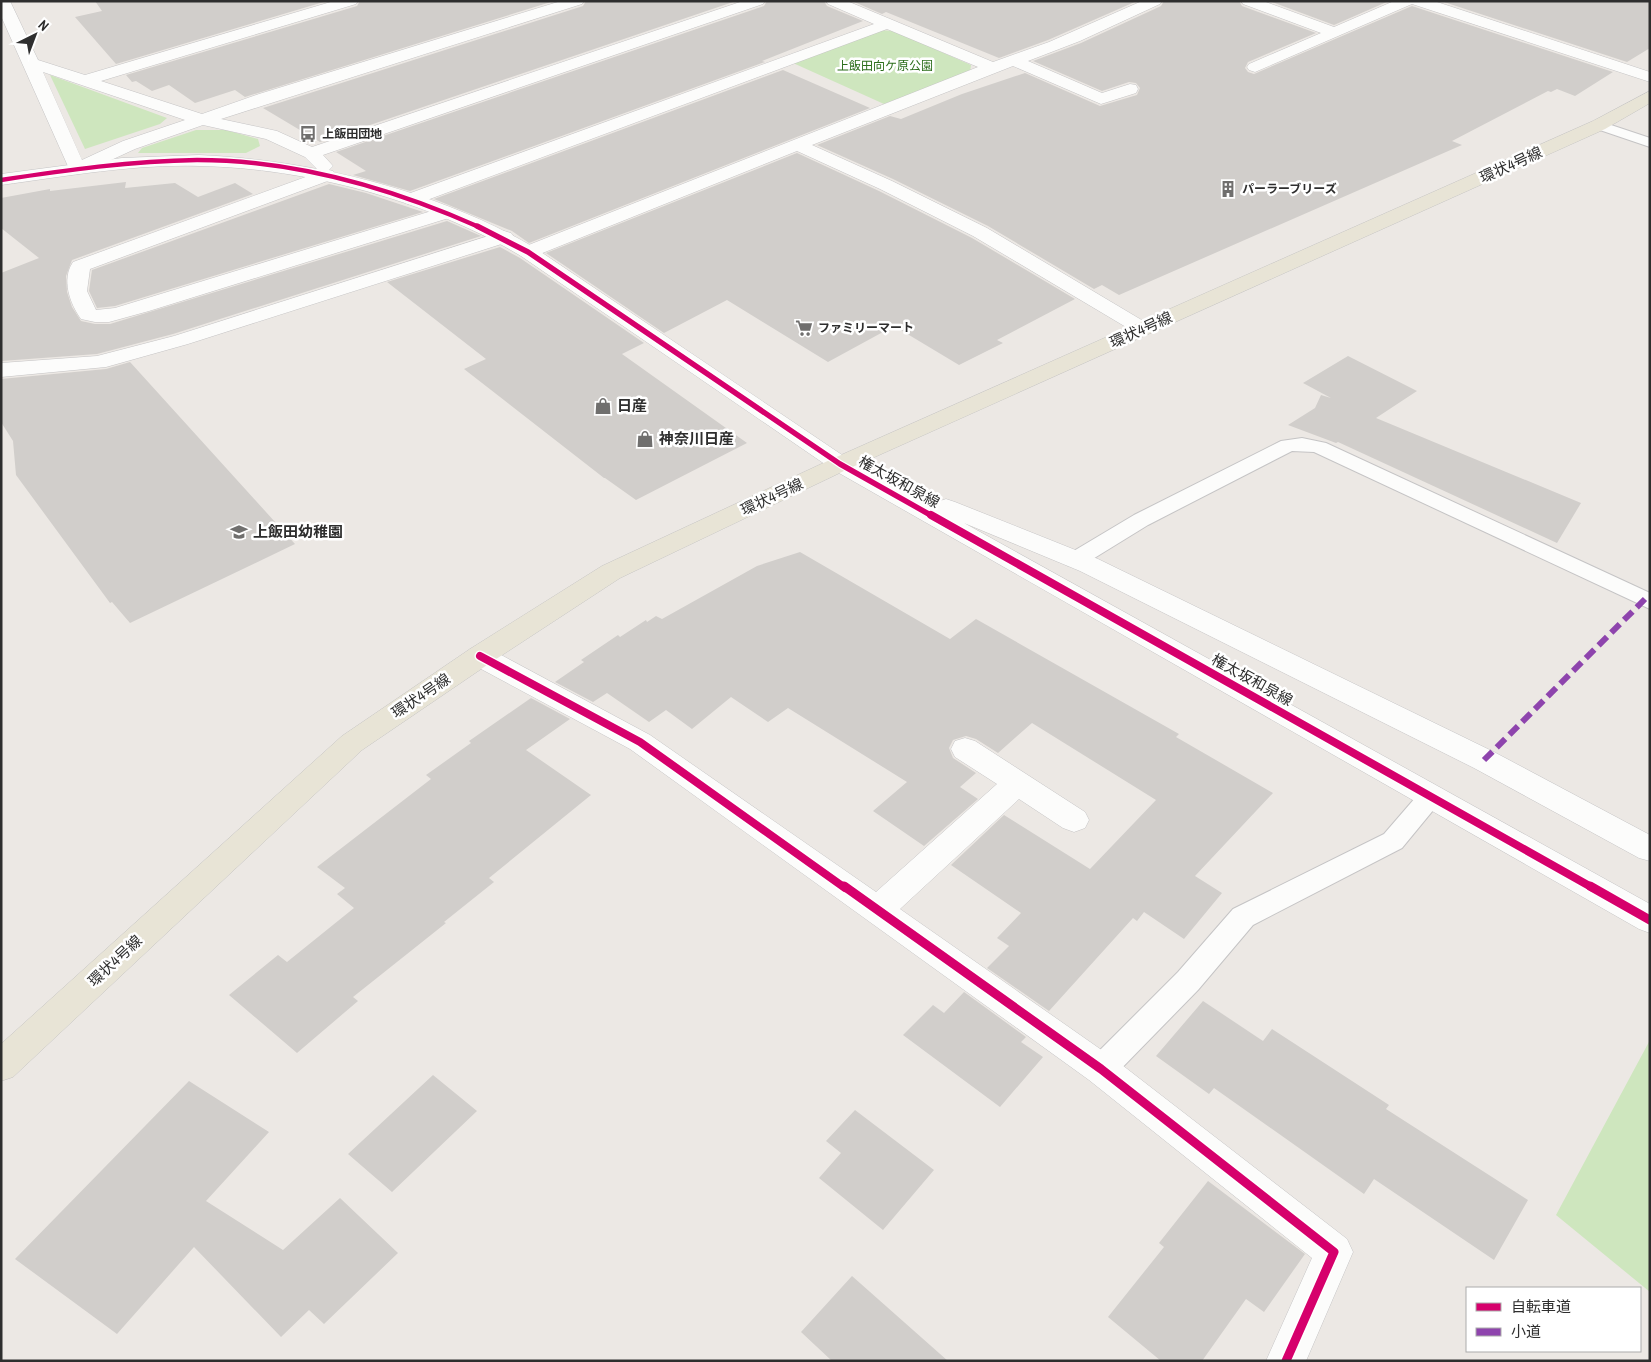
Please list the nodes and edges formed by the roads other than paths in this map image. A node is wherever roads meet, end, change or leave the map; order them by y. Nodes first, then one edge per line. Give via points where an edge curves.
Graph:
1 (2, 1) edge
2 (351, 1) edge
3 (577, 1) edge
4 (758, 1) edge
5 (833, 1) edge
6 (1155, 1) edge
7 (1248, 1) edge
8 (1407, 1) edge
9 (1418, 1) edge
10 (887, 24) junction
11 (1333, 32) junction
12 (4, 51) dead end
13 (27, 55) junction
14 (1015, 61) junction
15 (992, 67) junction
16 (1255, 67) dead end
17 (1650, 77) edge
18 (87, 80) junction
19 (1130, 89) dead end
20 (1650, 96) edge
21 (203, 120) junction
22 (1599, 125) junction
23 (1650, 143) edge
24 (798, 145) junction
25 (310, 153) junction
26 (77, 170) junction
27 (332, 176) junction
28 (1, 180) edge
29 (412, 199) junction
30 (444, 213) junction
31 (504, 236) junction
32 (528, 252) junction
33 (1143, 329) junction
34 (1, 370) edge
35 (840, 464) junction
36 (1075, 560) junction
37 (1650, 602) edge
38 (480, 656) junction
39 (965, 749) dead end
40 (1017, 784) junction
41 (1431, 797) junction
42 (1074, 820) dead end
43 (1650, 849) edge
44 (877, 910) junction
45 (1650, 920) edge
46 (1, 1066) edge
47 (1102, 1069) junction
48 (1286, 1361) edge

1 - 13 street
2 - 18 street
3 - 21 street
4 - 25 street
5 - 10 street
6 - 14 street
7 - 11 street
8 - 11 street
9 - 17 street
10 - 15 street
10 - 29 street
11 - 16 street
12 - 13 street
13 - 18 street
13 - 26 street
14 - 15 street
14 - 19 street via 1101,99
15 - 24 street
18 - 21 street
20 - 22 main road, 環状4号線
21 - 25 street via 272,135
21 - 26 street via 129,145
22 - 23 lane
22 - 33 main road, 環状4号線
24 - 32 street
24 - 33 street via 980,232
25 - 27 street
26 - 27 street via 164,160 213,161
26 - 28 street
27 - 29 street
27 - 30 street via 80,266 77,291 88,315 112,316
29 - 30 street
30 - 31 street
31 - 32 street
31 - 34 street via 181,340 98,362
32 - 35 street
33 - 35 main road, 環状4号線
35 - 36 street, 権太坂和泉線
35 - 38 main road, 環状4号線 via 611,572
35 - 41 street, 権太坂和泉線
36 - 37 lane via 1141,520 1288,446 1302,444 1320,447
36 - 43 street, 権太坂和泉線 via 1484,760
38 - 44 street via 640,742
38 - 46 main road, 環状4号線 via 352,743
39 - 40 street
40 - 42 street
40 - 44 street
41 - 45 street, 権太坂和泉線
41 - 47 lane via 1393,841 1243,917 1188,981
44 - 47 street
47 - 48 street via 1334,1252

